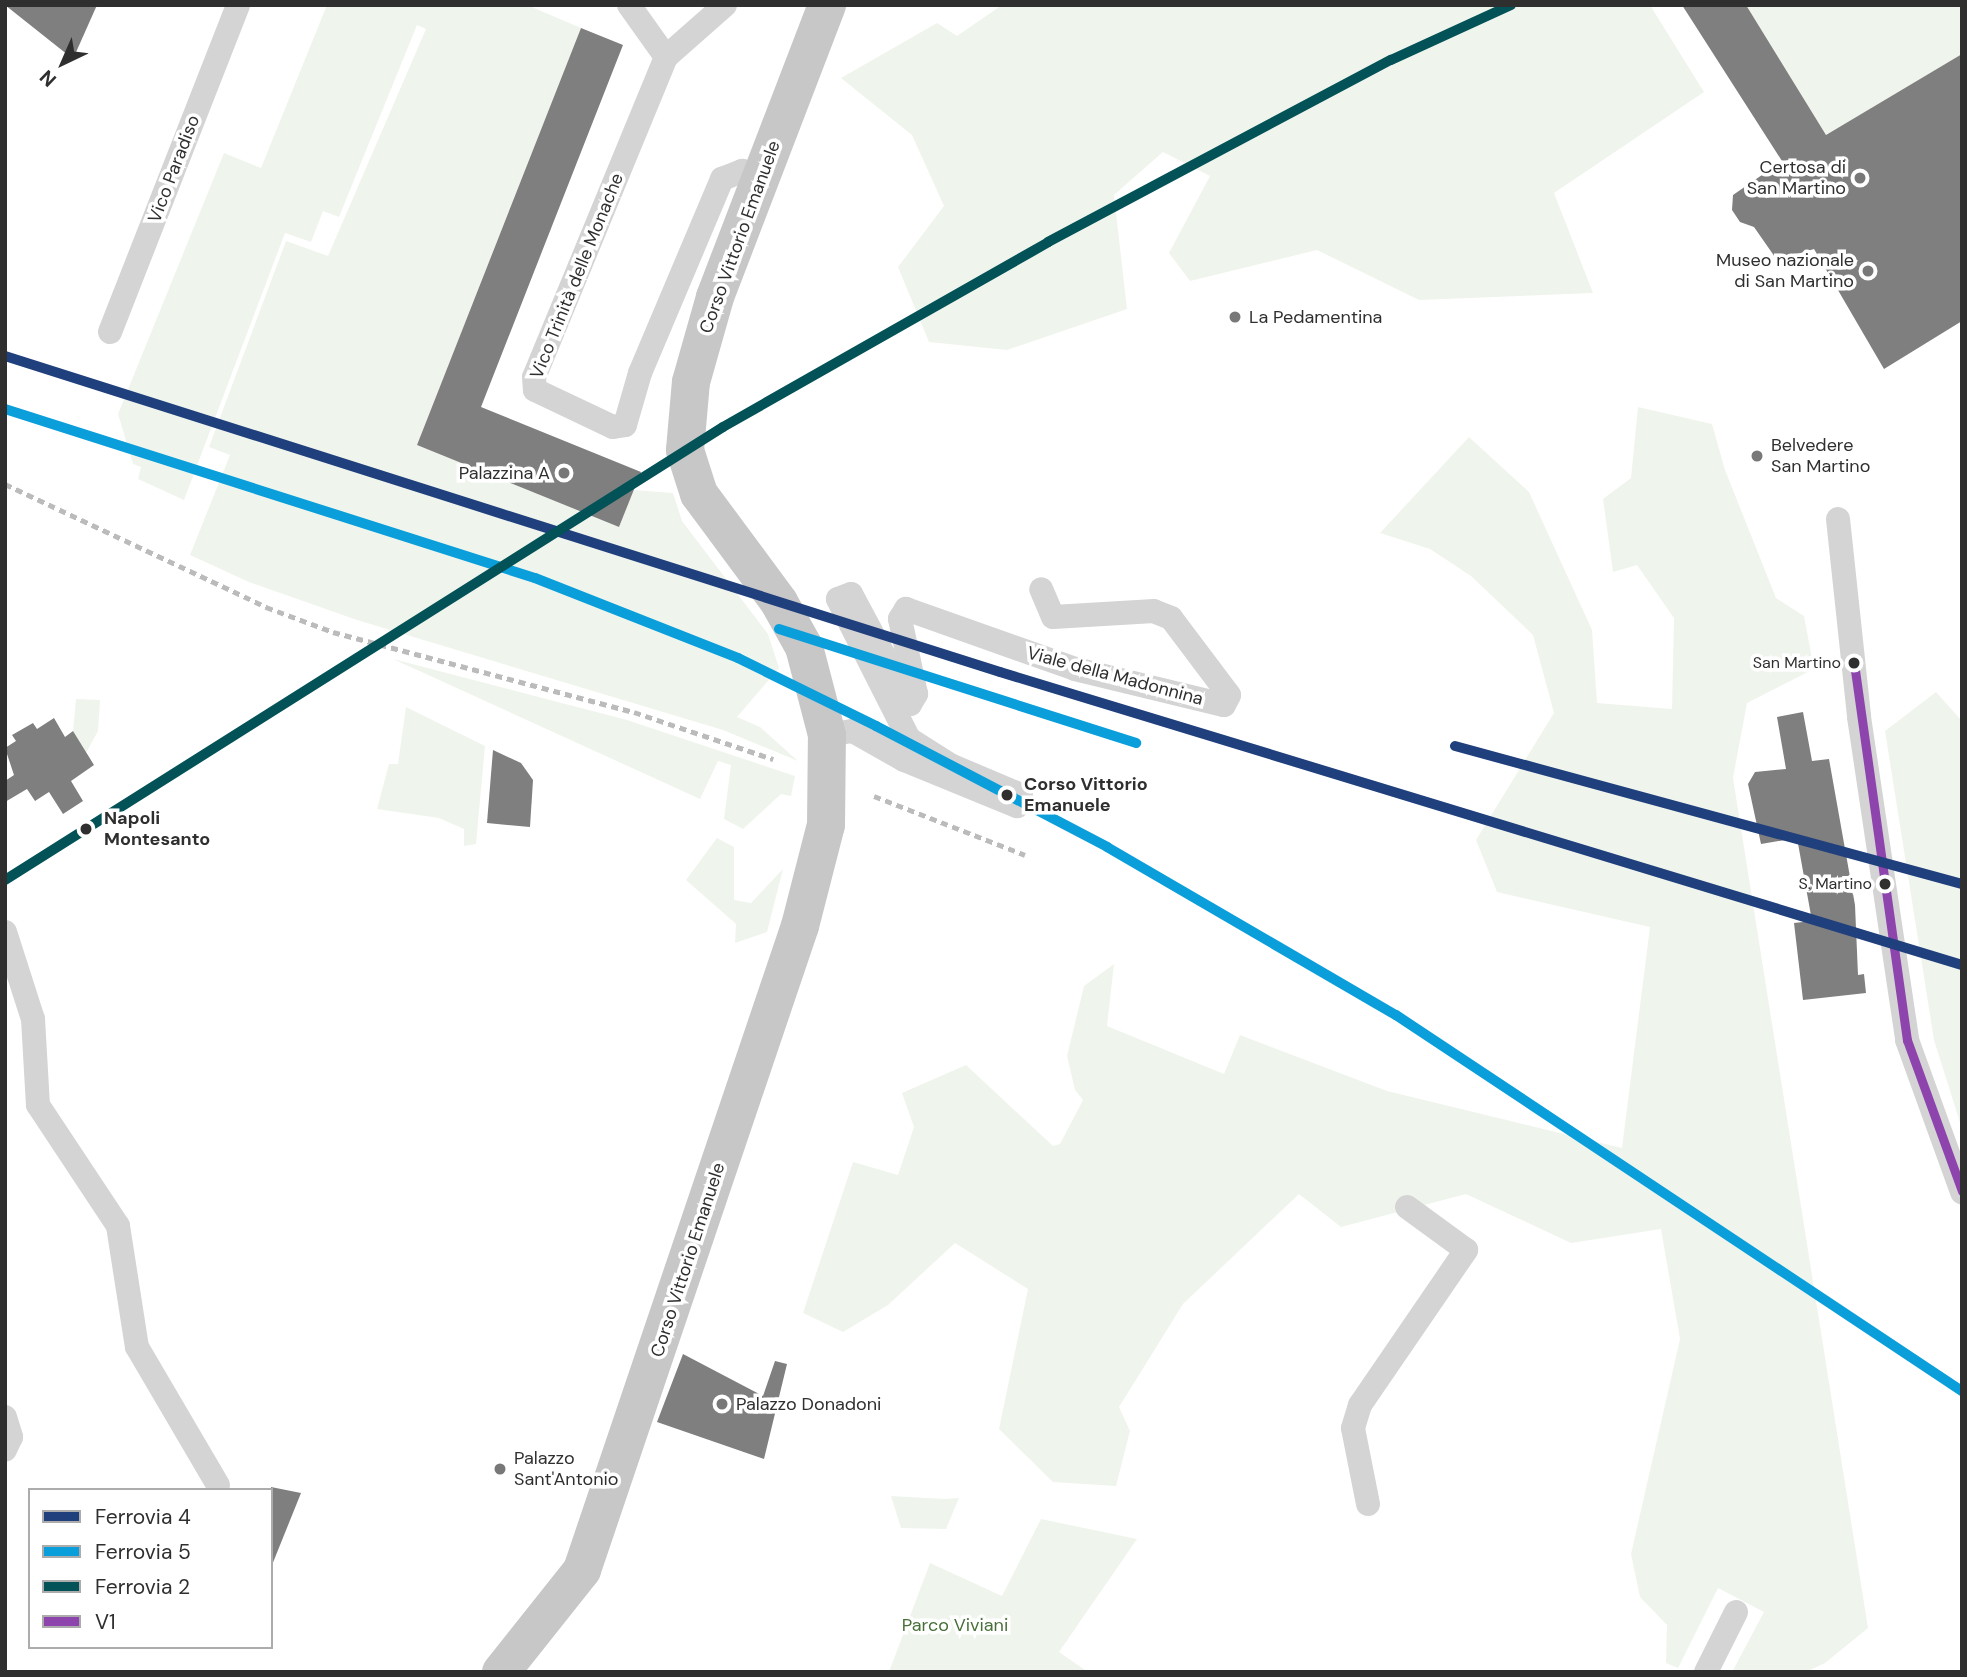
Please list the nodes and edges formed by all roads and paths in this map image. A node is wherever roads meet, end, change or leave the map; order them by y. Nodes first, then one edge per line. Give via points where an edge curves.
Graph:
1 (238, 5) edge
2 (629, 5) edge
3 (726, 5) edge
4 (828, 5) edge
5 (667, 57) junction
6 (761, 177) junction
7 (110, 332) dead end
8 (1838, 519) dead end
9 (1041, 589) dead end
10 (827, 735) junction
11 (7, 933) edge
12 (1962, 1192) edge
13 (1406, 1207) dead end
14 (5, 1417) edge
15 (5, 1450) edge
16 (218, 1485) dead end
17 (1368, 1504) dead end
18 (1736, 1612) dead end
19 (501, 1672) edge
20 (1706, 1672) edge

1 - 7 street, Vico Paradiso
2 - 5 street
3 - 5 street
4 - 6 main road, Corso Vittorio Emanuele
5 - 6 street, Vico Trinità delle Monache via 534,377 535,390 613,427 625,425 640,373 722,179 742,171
6 - 10 main road, Corso Vittorio Emanuele via 715,297 694,370 685,450 699,494 779,602 804,647
8 - 12 street via 1859,717 1907,1040
9 - 10 street, Viale della Madonnina via 1053,617 1154,611 1171,618 1230,695 1224,705 1075,669 906,609 900,619 916,694 910,704 851,594 838,600 909,739 950,765 1021,795 1017,806 904,760 853,731
10 - 19 main road, Corso Vittorio Emanuele via 830,786 817,867 629,1435 580,1573
11 - 16 street via 33,1019 38,1105 118,1226 137,1347
13 - 17 street via 1466,1250 1360,1405 1353,1428
14 - 15 street via 10,1437
18 - 20 street

